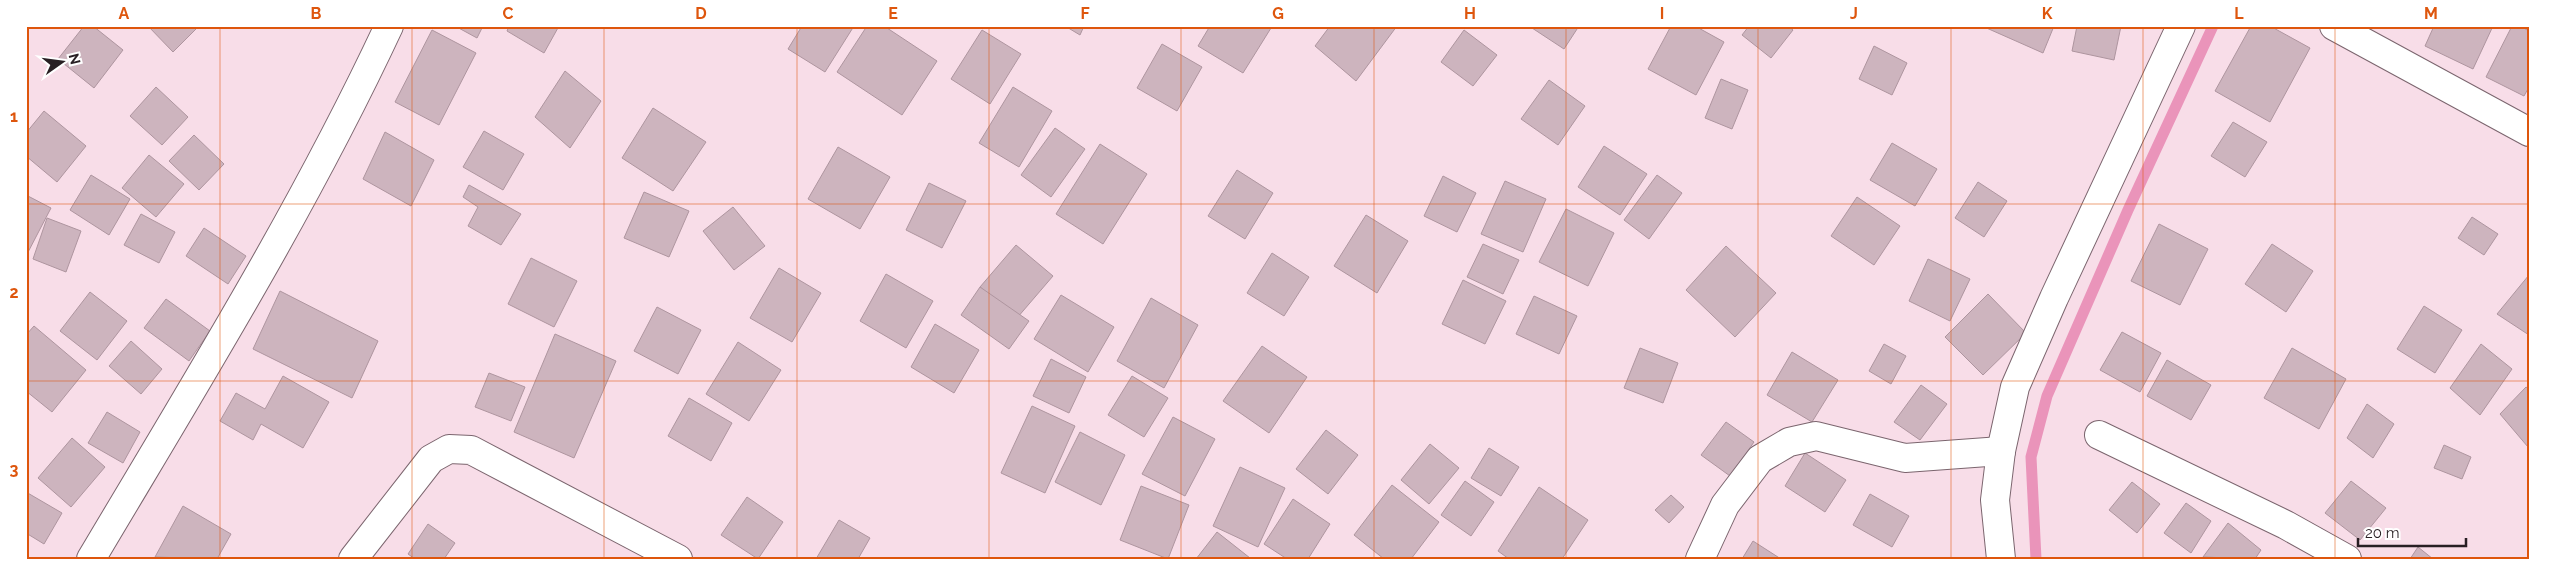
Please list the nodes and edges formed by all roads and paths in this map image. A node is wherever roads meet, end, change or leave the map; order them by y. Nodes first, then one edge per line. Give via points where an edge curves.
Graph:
1 (389, 26) edge
2 (2181, 26) edge
3 (2334, 26) edge
4 (2529, 132) edge
5 (2098, 435) dead end
6 (2001, 450) junction
7 (91, 559) edge
8 (354, 559) edge
9 (678, 559) edge
10 (1700, 559) edge
11 (2001, 559) edge
12 (2347, 559) edge

1 - 7 street via 271,254
2 - 6 street via 2015,387
3 - 4 street
5 - 12 street via 2286,524
6 - 10 street via 1905,458 1816,436 1789,442 1760,459 1725,505
6 - 11 street via 1995,500
8 - 9 street via 431,459 449,450 471,450

